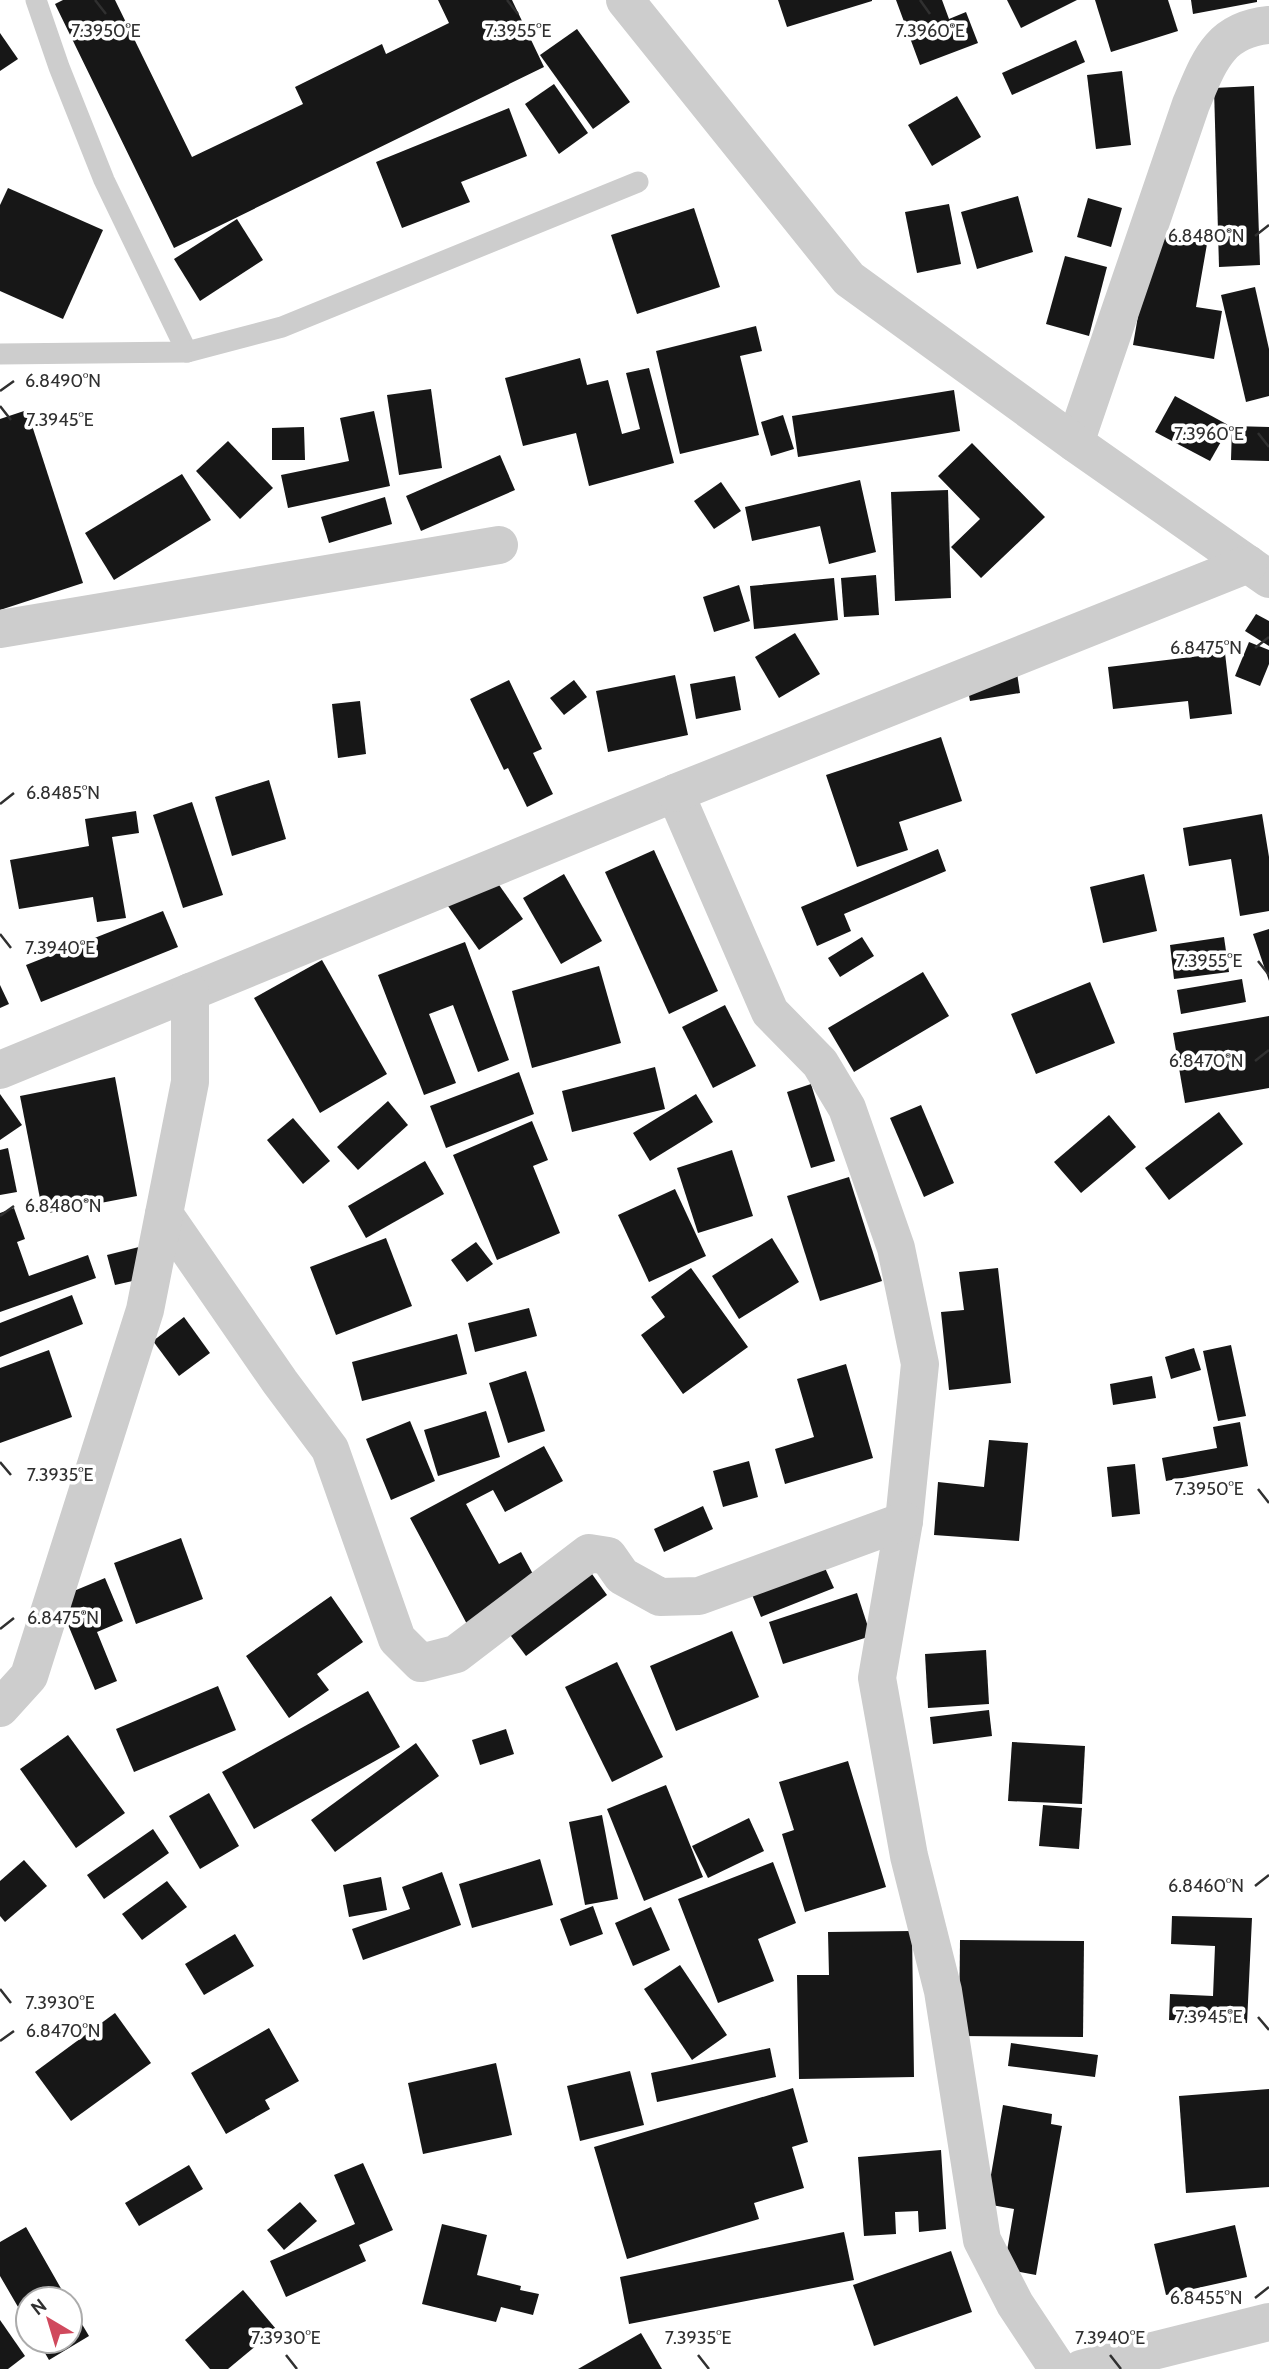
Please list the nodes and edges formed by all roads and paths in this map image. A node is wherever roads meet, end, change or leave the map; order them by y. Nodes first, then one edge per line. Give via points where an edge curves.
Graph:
1 (36, 0) edge
2 (625, 0) edge
3 (1269, 25) edge
4 (638, 182) dead end
5 (187, 352) junction
6 (0, 354) edge
7 (1075, 443) junction
8 (499, 545) dead end
9 (1262, 565) edge
10 (0, 628) edge
11 (675, 793) junction
12 (190, 992) junction
13 (0, 1070) edge
14 (164, 1214) junction
15 (904, 1521) junction
16 (0, 1708) edge
17 (1269, 2322) edge
18 (1058, 2369) edge
19 (1081, 2369) edge

1 - 5 lane via 104,180
2 - 7 street via 849,279
3 - 7 street via 1229,36 1208,64
4 - 5 lane via 282,327
5 - 6 lane
7 - 9 street
8 - 10 street
9 - 11 street
11 - 12 street
11 - 15 street via 770,1012 820,1063 847,1108 896,1248 920,1364
12 - 13 street
12 - 14 street via 190,1082
14 - 15 street via 330,1449 397,1639 421,1663 456,1654 589,1553 608,1556 622,1576 660,1597 699,1596
14 - 16 street via 145,1310 29,1676
15 - 18 street via 877,1678 909,1856 943,1991 982,2240 1015,2304
17 - 19 street

